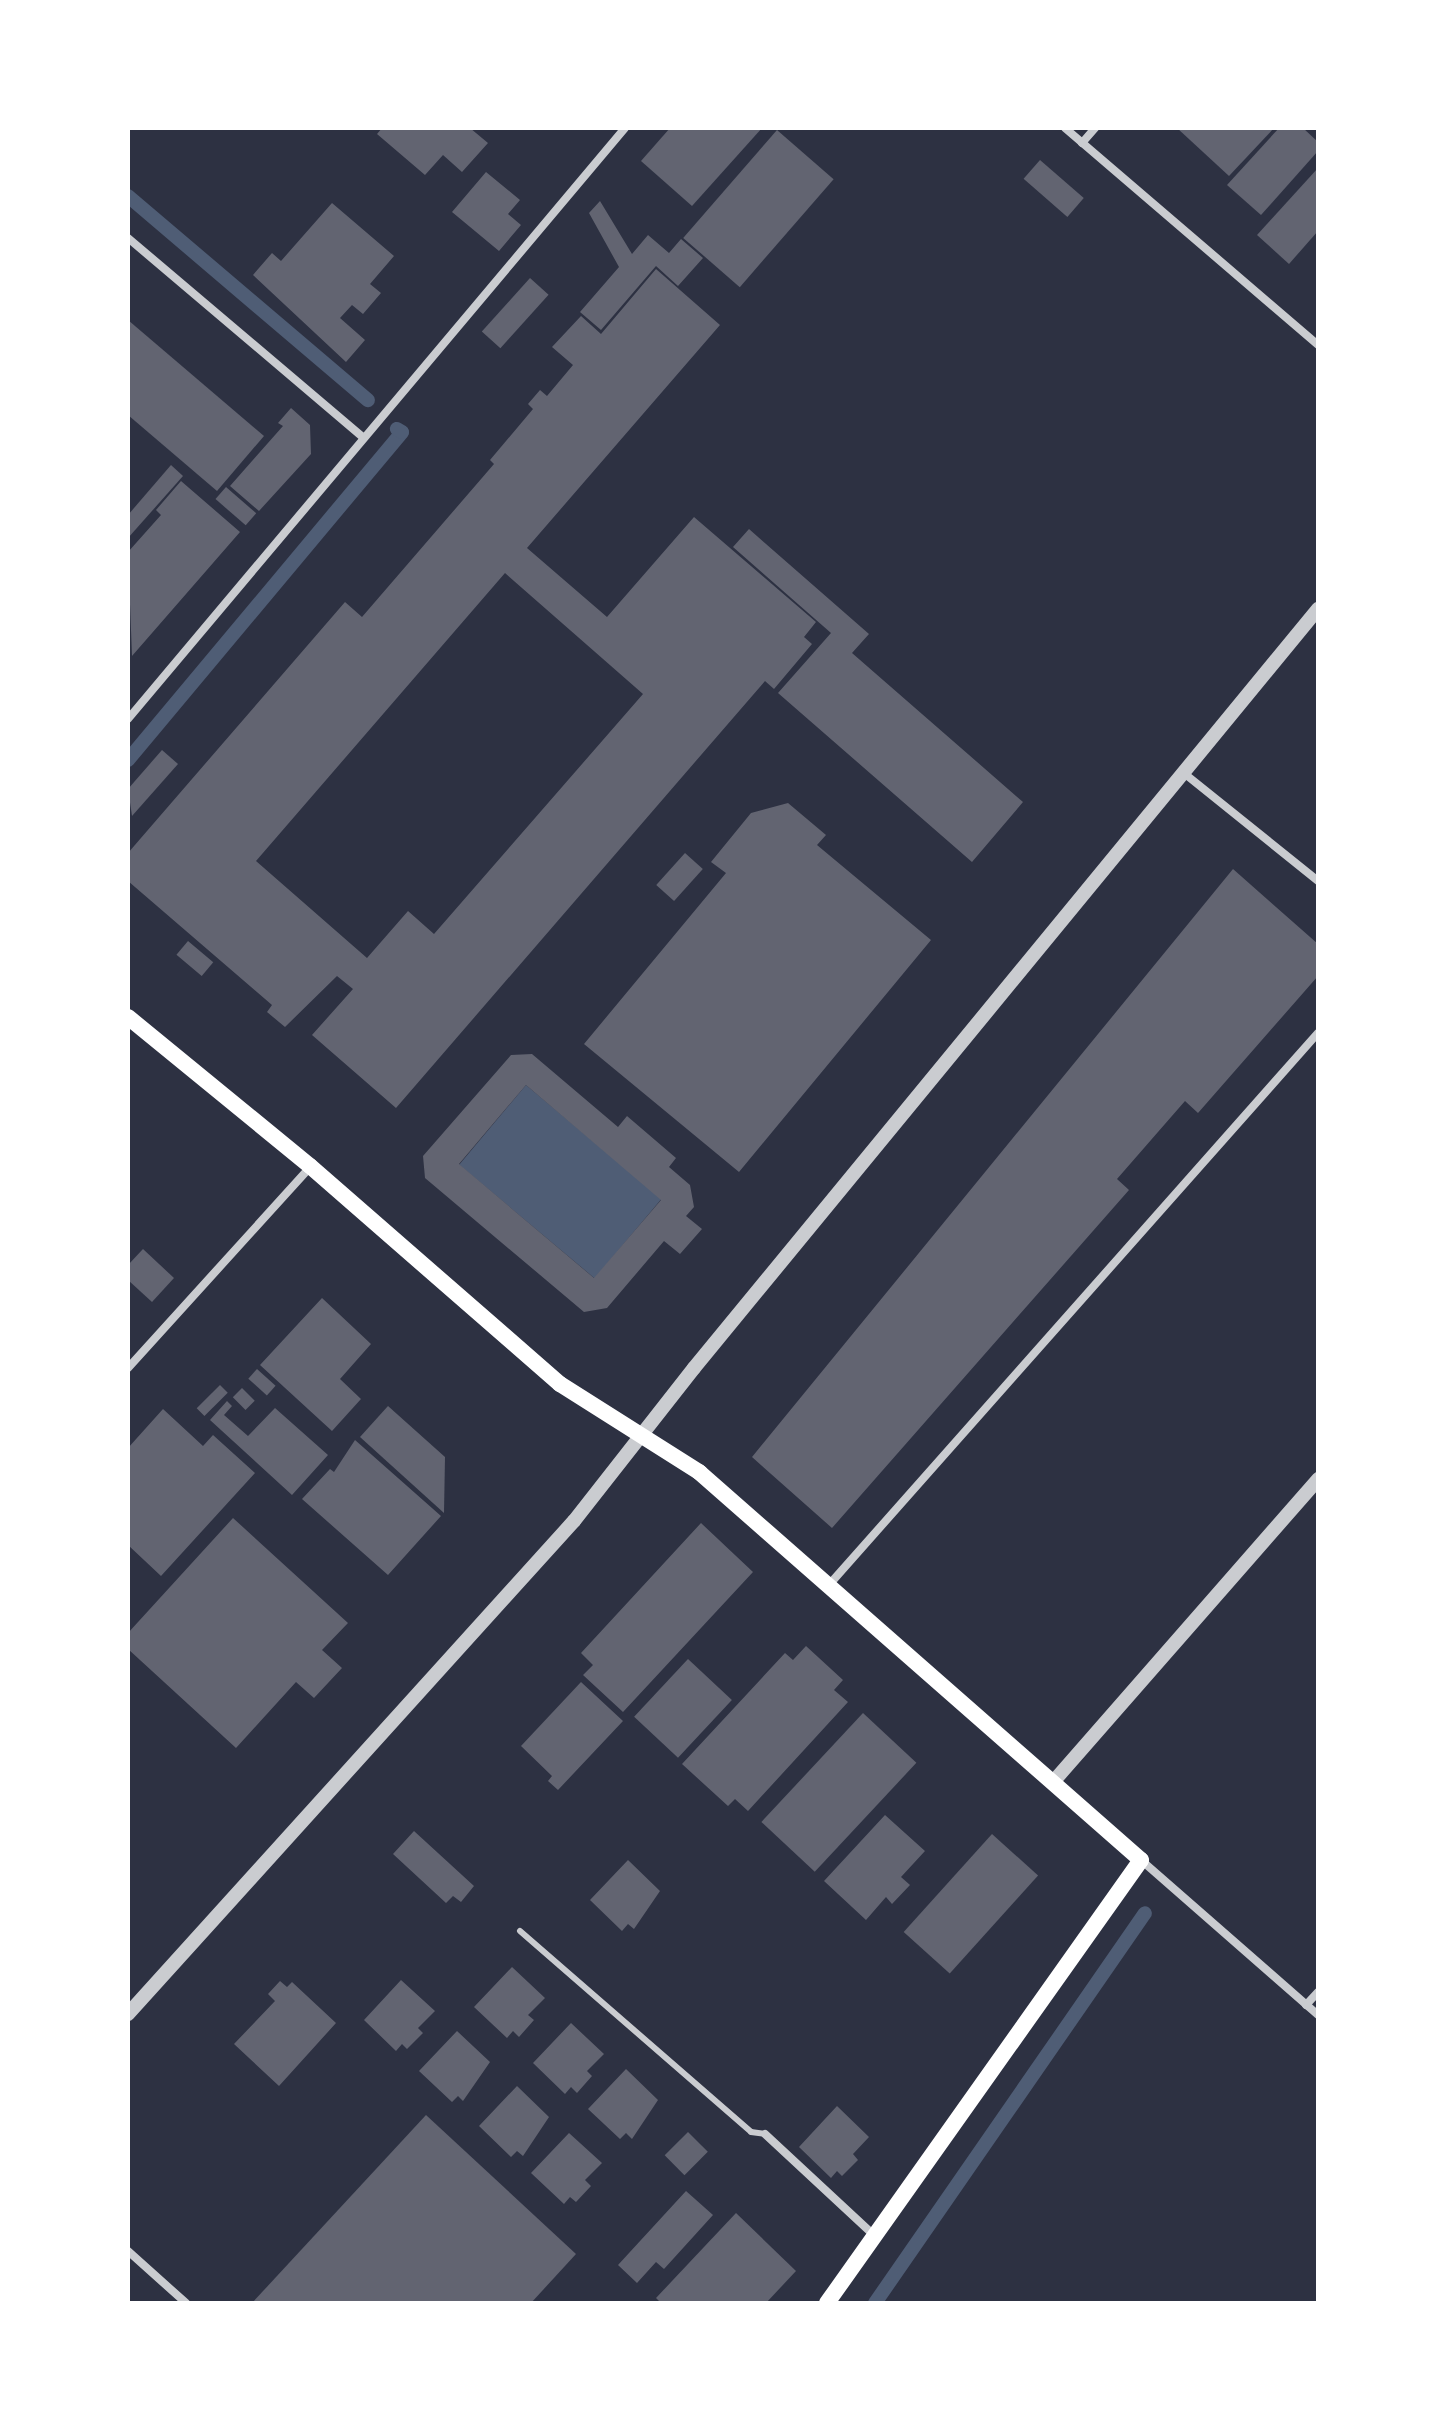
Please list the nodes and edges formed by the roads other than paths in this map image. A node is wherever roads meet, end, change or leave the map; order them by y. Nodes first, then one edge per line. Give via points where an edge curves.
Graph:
1 (625, 128) edge
2 (1065, 128) edge
3 (1095, 128) edge
4 (1082, 143) junction
5 (128, 238) edge
6 (1318, 345) edge
7 (364, 438) junction
8 (1318, 609) edge
9 (128, 719) edge
10 (1185, 774) junction
11 (1318, 881) edge
12 (128, 1017) edge
13 (1318, 1033) edge
14 (310, 1166) junction
15 (128, 1368) edge
16 (642, 1435) junction
17 (1318, 1479) edge
18 (828, 1586) junction
19 (1053, 1782) junction
20 (1141, 1860) junction
21 (520, 1931) dead end
22 (1318, 1992) edge
23 (1306, 2005) junction
24 (128, 2014) edge
25 (1318, 2015) edge
26 (765, 2134) joint
27 (877, 2238) junction
28 (128, 2251) edge
29 (186, 2303) edge
30 (827, 2303) edge

1 - 7 street
2 - 4 street
3 - 4 street
4 - 6 street
5 - 7 street
7 - 9 street
8 - 10 street
10 - 11 street
10 - 16 street
12 - 14 main road
13 - 18 street
14 - 15 street
14 - 16 main road via 560,1384
16 - 18 main road via 699,1472
16 - 24 street via 574,1521
17 - 19 street
18 - 19 main road
19 - 20 main road
20 - 23 street
20 - 27 main road
21 - 26 lane via 751,2132
22 - 23 street
23 - 25 street
26 - 27 street
27 - 30 main road
28 - 29 street

